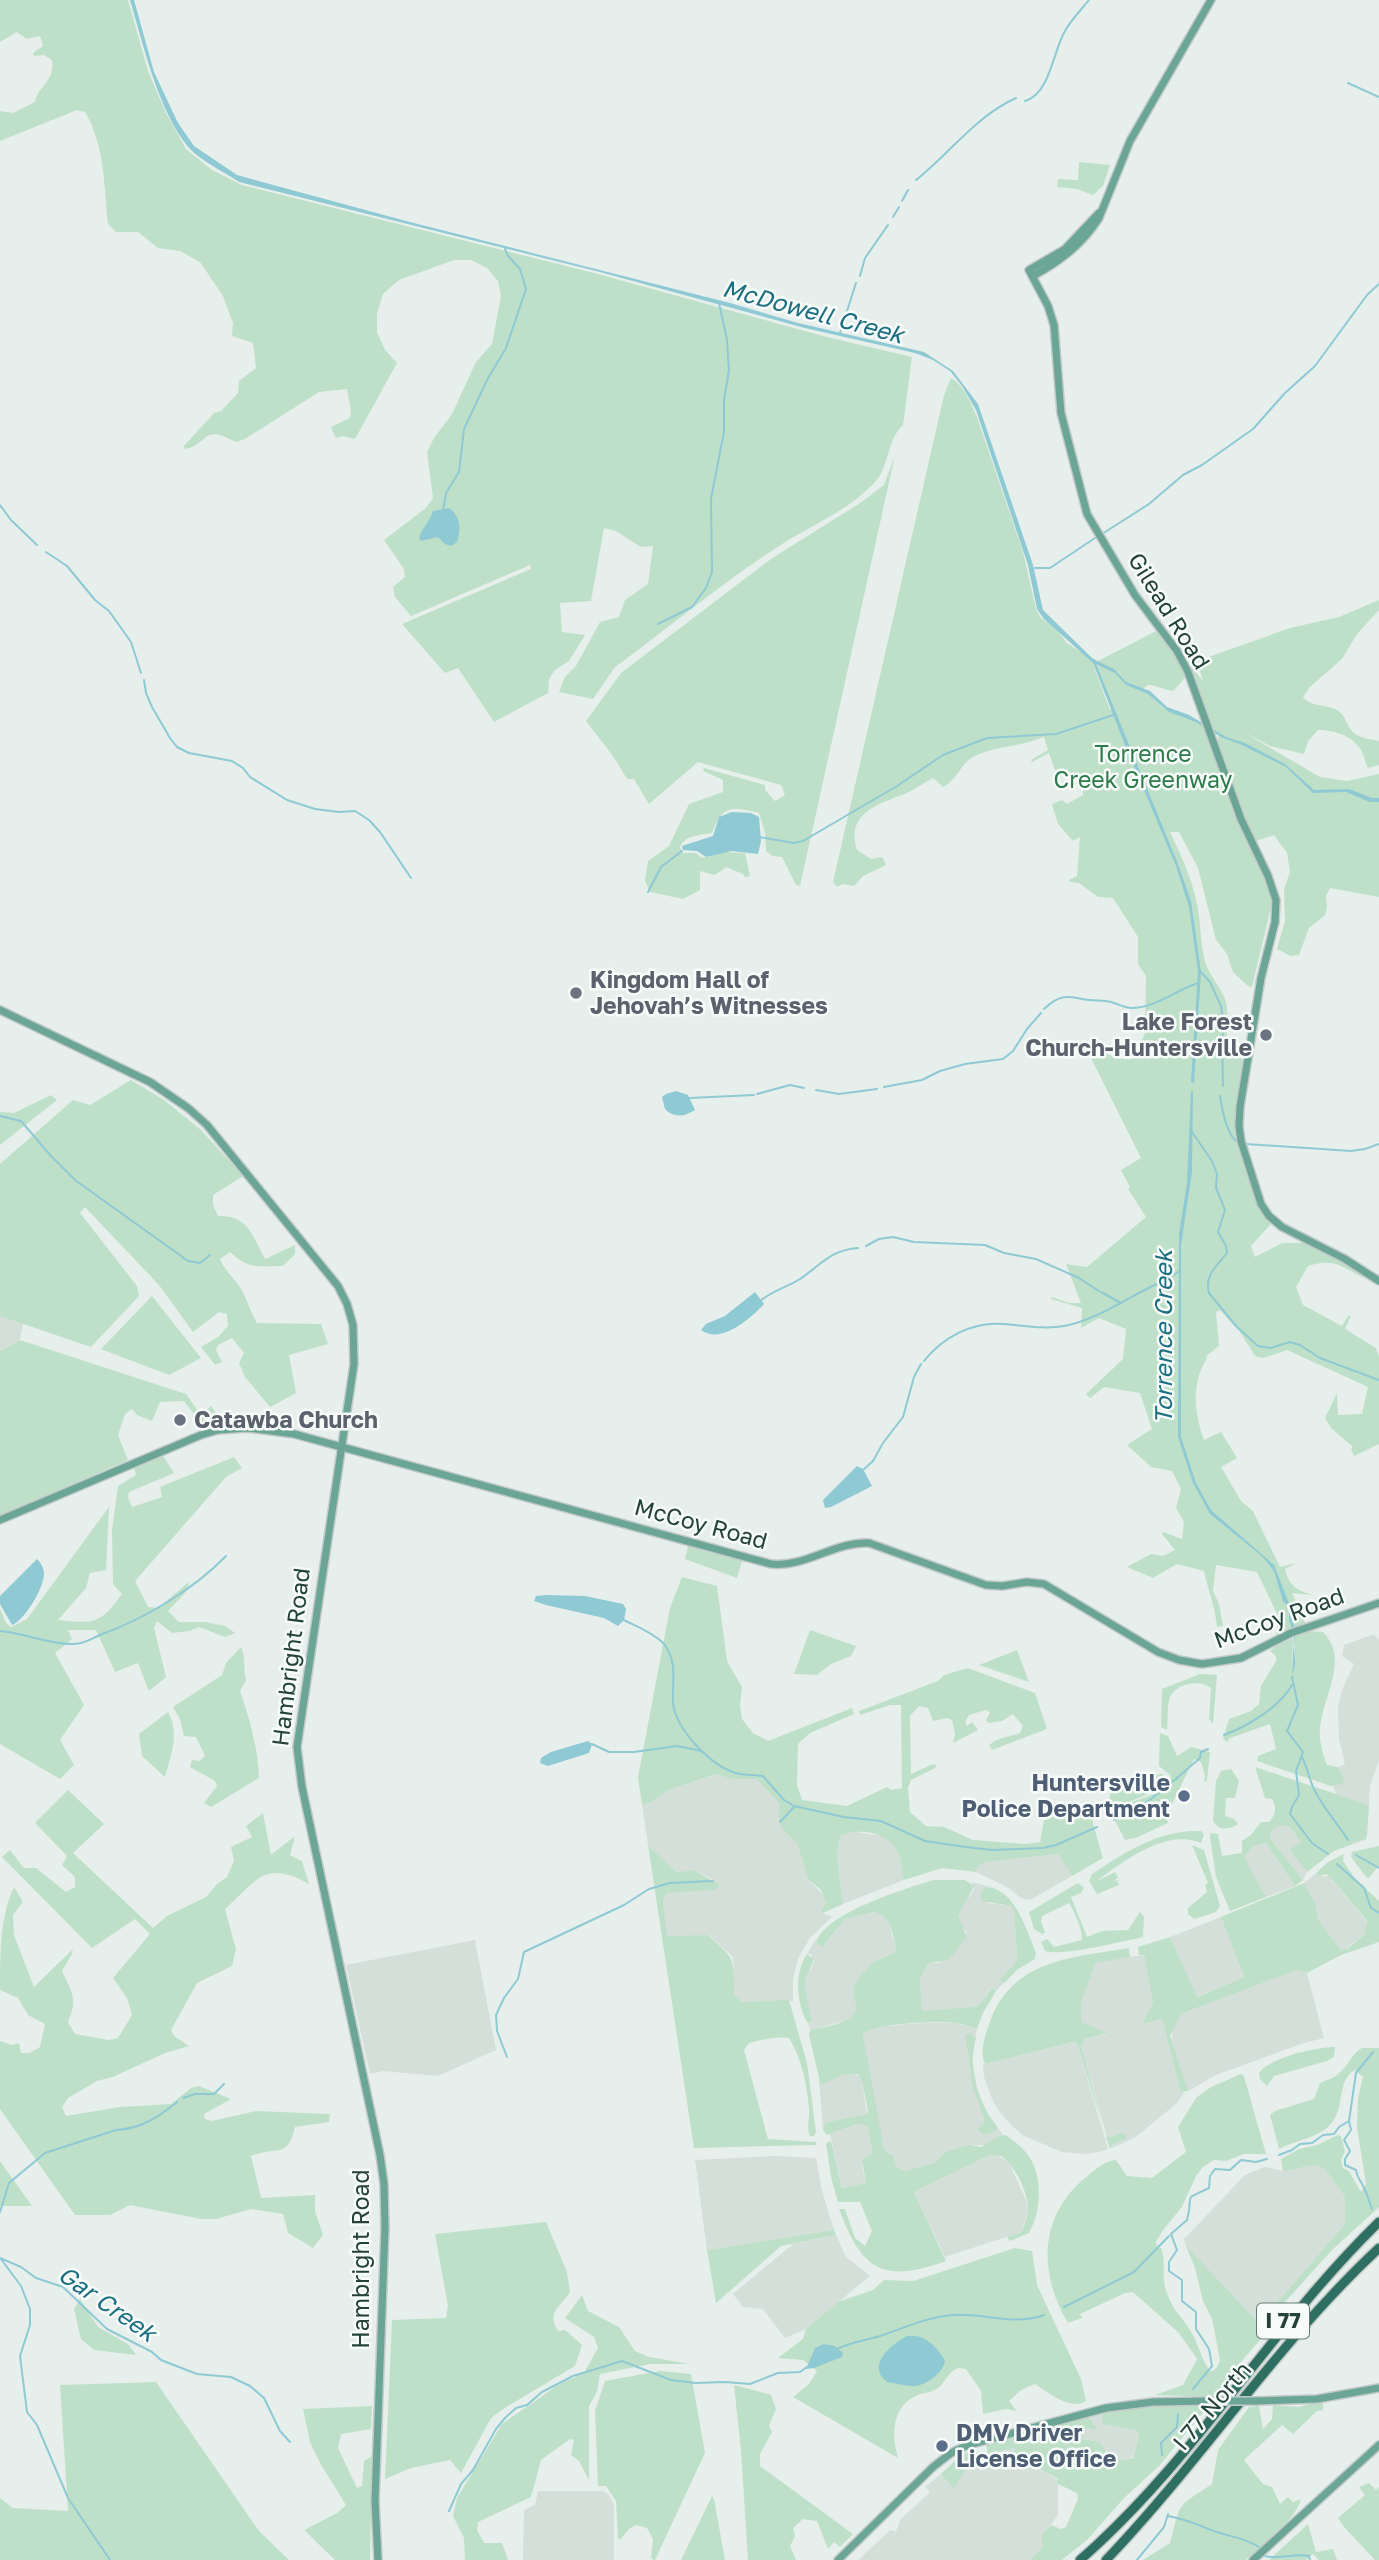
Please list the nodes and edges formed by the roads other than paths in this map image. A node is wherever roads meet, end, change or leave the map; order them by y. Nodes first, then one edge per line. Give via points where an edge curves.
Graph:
1 (1211, 0) edge
2 (0, 1010) edge
3 (1379, 1281) edge
4 (341, 1446) junction
5 (0, 1520) edge
6 (1379, 1603) edge
7 (1379, 2219) edge
8 (1379, 2242) edge
9 (1379, 2248) edge
10 (1379, 2390) edge
11 (1379, 2443) edge
12 (1199, 2451) junction
13 (378, 2560) edge
14 (838, 2560) edge
15 (1080, 2560) edge
16 (1106, 2560) edge
17 (1253, 2560) edge

1 - 3 main road, Gilead Road via 1130,141 1093,228 1060,260 1033,272 1058,342 1061,413 1087,514 1141,605 1183,661 1241,820 1272,886 1276,909 1239,1126 1261,1204 1272,1220
2 - 4 main road, Hambright Road via 142,1078 188,1108 221,1140 327,1270 345,1298 355,1342
4 - 5 main road, McCoy Road via 272,1429 218,1430
4 - 6 main road, McCoy Road via 771,1564 869,1543 986,1585 1040,1582 1158,1652 1186,1662 1210,1664 1241,1658 1295,1632
4 - 13 main road, Hambright Road via 297,1754 383,2174 375,2501
7 - 15 highway, I 77 via 1292,2310 1144,2497
8 - 12 highway, I 77 via 1295,2327
9 - 12 highway, I 77 North / I 77 via 1306,2322
10 - 14 main road, bridge via 1317,2399 1153,2402 1101,2409 998,2435 962,2447 928,2472
11 - 17 main road
12 - 16 highway, I 77 North / I 77

